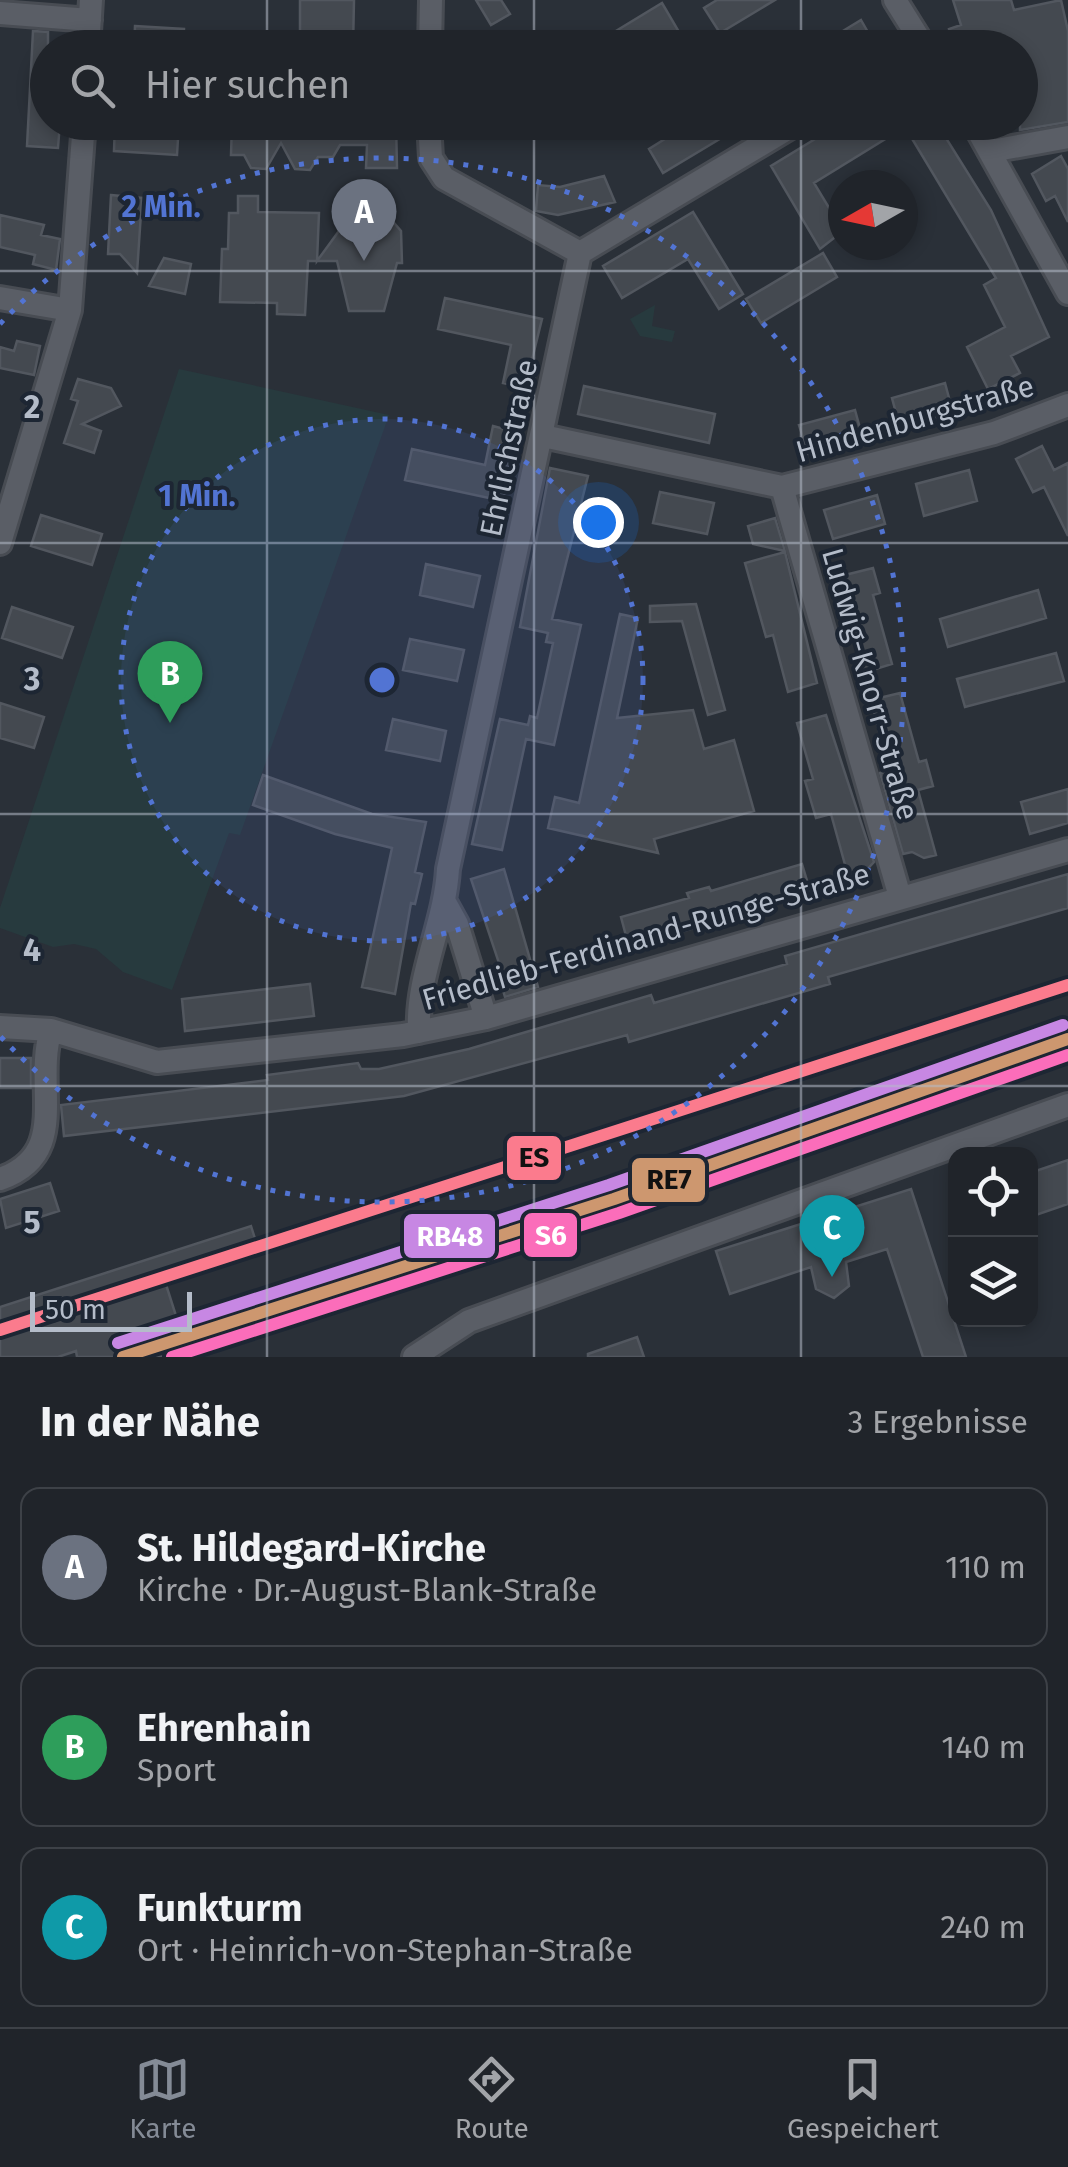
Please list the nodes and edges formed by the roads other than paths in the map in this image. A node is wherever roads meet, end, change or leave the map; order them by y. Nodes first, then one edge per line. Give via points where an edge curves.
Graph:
1 (431, 0) edge
2 (894, 0) edge
3 (90, 10) edge
4 (0, 13) edge
5 (430, 30) edge
6 (913, 30) edge
7 (1068, 137) edge
8 (83, 140) edge
9 (430, 140) edge
10 (769, 140) edge
11 (983, 140) edge
12 (990, 152) junction
13 (580, 253) junction
14 (1068, 293) edge
15 (0, 298) edge
16 (70, 310) junction
17 (1068, 405) edge
18 (542, 436) junction
19 (782, 487) junction
20 (2, 527) edge
21 (1068, 850) edge
22 (900, 897) junction
23 (446, 904) junction
24 (486, 1018) junction
25 (0, 1027) edge
26 (51, 1030) junction
27 (419, 1032) junction
28 (1068, 1106) edge
29 (0, 1179) edge
30 (414, 1357) edge

1 - 5 street
2 - 6 street
3 - 4 street
7 - 12 street
8 - 16 street
9 - 13 street via 431,158 444,178
10 - 13 street
11 - 12 street
12 - 14 street
13 - 18 street, Ehrlichstraße
15 - 16 street
16 - 20 street
17 - 19 street, Hindenburgstraße via 994,433
18 - 19 street, Hindenburgstraße
18 - 23 street, Ehrlichstraße via 448,869
19 - 22 street, Ludwig-Knorr-Straße
21 - 22 street, Friedlieb-Ferdinand-Runge-Straße
22 - 24 street, Friedlieb-Ferdinand-Runge-Straße
23 - 24 street, Ehrlichstraße
23 - 27 street, Ehrlichstraße
24 - 27 street, Friedlieb-Ferdinand-Runge-Straße
25 - 26 street, Friedlieb-Ferdinand-Runge-Straße
26 - 27 street, Friedlieb-Ferdinand-Runge-Straße via 157,1062
26 - 29 street via 44,1146 26,1170
28 - 30 street via 469,1321

